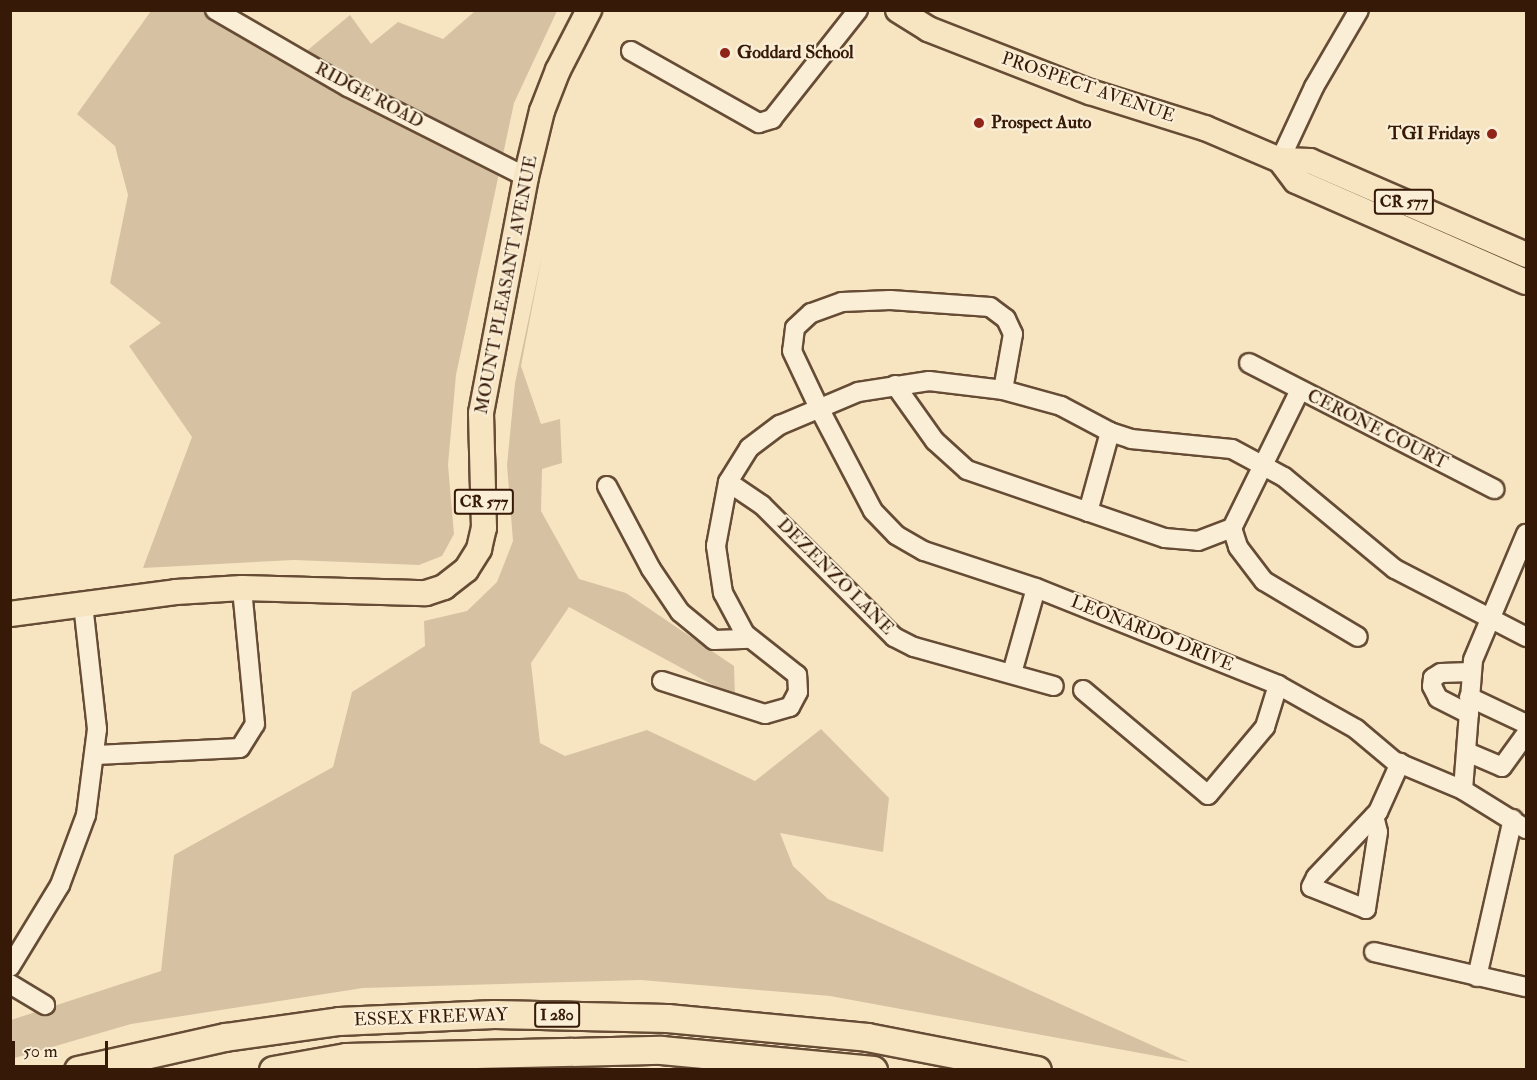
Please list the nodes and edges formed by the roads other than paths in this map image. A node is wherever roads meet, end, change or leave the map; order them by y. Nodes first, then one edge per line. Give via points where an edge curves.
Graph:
1 (215, 10) edge
2 (590, 10) edge
3 (858, 10) edge
4 (898, 10) edge
5 (1359, 10) edge
6 (631, 51) dead end
7 (1280, 160) junction
8 (526, 177) junction
9 (1527, 255) edge
10 (1527, 282) edge
11 (1249, 363) dead end
12 (895, 385) junction
13 (1003, 390) junction
14 (1300, 390) junction
15 (819, 408) junction
16 (1110, 432) junction
17 (1264, 463) junction
18 (728, 482) junction
19 (607, 486) dead end
20 (1494, 489) dead end
21 (1088, 512) junction
22 (1232, 528) junction
23 (1527, 534) edge
24 (242, 588) junction
25 (1036, 588) junction
26 (83, 604) junction
27 (10, 614) edge
28 (1490, 616) junction
29 (1527, 636) edge
30 (1358, 637) dead end
31 (750, 639) junction
32 (1471, 672) junction
33 (1012, 673) junction
34 (662, 681) dead end
35 (1278, 685) junction
36 (1054, 686) dead end
37 (1083, 690) dead end
38 (1469, 706) junction
39 (1527, 724) edge
40 (1527, 734) edge
41 (1467, 752) junction
42 (96, 755) junction
43 (1400, 763) junction
44 (1463, 790) junction
45 (1374, 816) junction
46 (1520, 824) edge
47 (1374, 952) dead end
48 (10, 968) edge
49 (1477, 977) junction
50 (10, 984) edge
51 (1527, 987) edge
52 (45, 1005) dead end
53 (78, 1070) edge
54 (273, 1070) edge
55 (873, 1070) edge
56 (1037, 1070) edge

1 - 8 street, RIDGE ROAD via 348,87
2 - 8 main road, MOUNT PLEASANT AVENUE / CR 577 via 554,80
3 - 6 street via 772,119 759,123
4 - 7 main road, PROSPECT AVENUE / CR 577 via 972,47 1105,97 1205,128
5 - 7 street via 1314,87
7 - 9 main road, PROSPECT AVENUE / CR 577 via 1310,161
7 - 10 main road, PROSPECT AVENUE / CR 577 via 1296,181
8 - 24 main road, MOUNT PLEASANT AVENUE / CR 577 via 486,371 480,446 484,528 473,562 457,579 426,593
11 - 14 street
12 - 13 street via 929,381
12 - 15 street via 858,392
12 - 21 street via 935,441 968,470
13 - 15 street, LEONARDO DRIVE via 1013,334 1006,319 990,307 890,300 842,302 811,313 795,328 792,351
13 - 16 street via 1061,406
14 - 17 street, CERONE COURT
14 - 20 street, CERONE COURT
15 - 18 street via 762,436 737,463
15 - 25 street, LEONARDO DRIVE via 873,511 896,535 924,551
16 - 17 street via 1131,439 1213,444
16 - 21 street
17 - 22 street, CERONE COURT
17 - 28 street via 1395,569
18 - 31 street via 716,546 719,571 730,608
18 - 33 street, DEZENZO LANE via 762,505 894,637 914,647
19 - 31 street via 651,569 680,612 714,640
21 - 22 street via 1183,541 1214,537
22 - 30 street via 1238,547 1264,581
23 - 28 street
24 - 26 main road, MOUNT PLEASANT AVENUE / CR 577
24 - 42 street via 255,724 240,748
25 - 33 street
25 - 35 street, LEONARDO DRIVE
26 - 27 main road, MOUNT PLEASANT AVENUE / CR 577
26 - 42 street via 96,700
28 - 29 street
28 - 32 street
31 - 34 street via 797,675 795,700 783,712 765,714
32 - 38 street
32 - 38 street via 1441,672 1433,678 1432,686 1444,703
33 - 36 street, DEZENZO LANE
35 - 37 street via 1265,727 1208,795
35 - 43 street, LEONARDO DRIVE via 1324,708
38 - 39 street
38 - 41 street
40 - 41 street via 1502,767
41 - 44 street
42 - 48 street via 86,815 75,850 60,885
43 - 44 street, LEONARDO DRIVE
43 - 45 street
44 - 46 street, LEONARDO DRIVE
45 - 45 street via 1316,877 1311,887 1366,909 1378,832
46 - 49 street
47 - 49 street
49 - 51 street
50 - 52 street
53 - 56 highway, ESSEX FREEWAY / I 280 via 225,1037 294,1027 494,1014 667,1018 867,1037
54 - 55 highway, ESSEX FREEWAY / I 280 via 346,1057 661,1050

